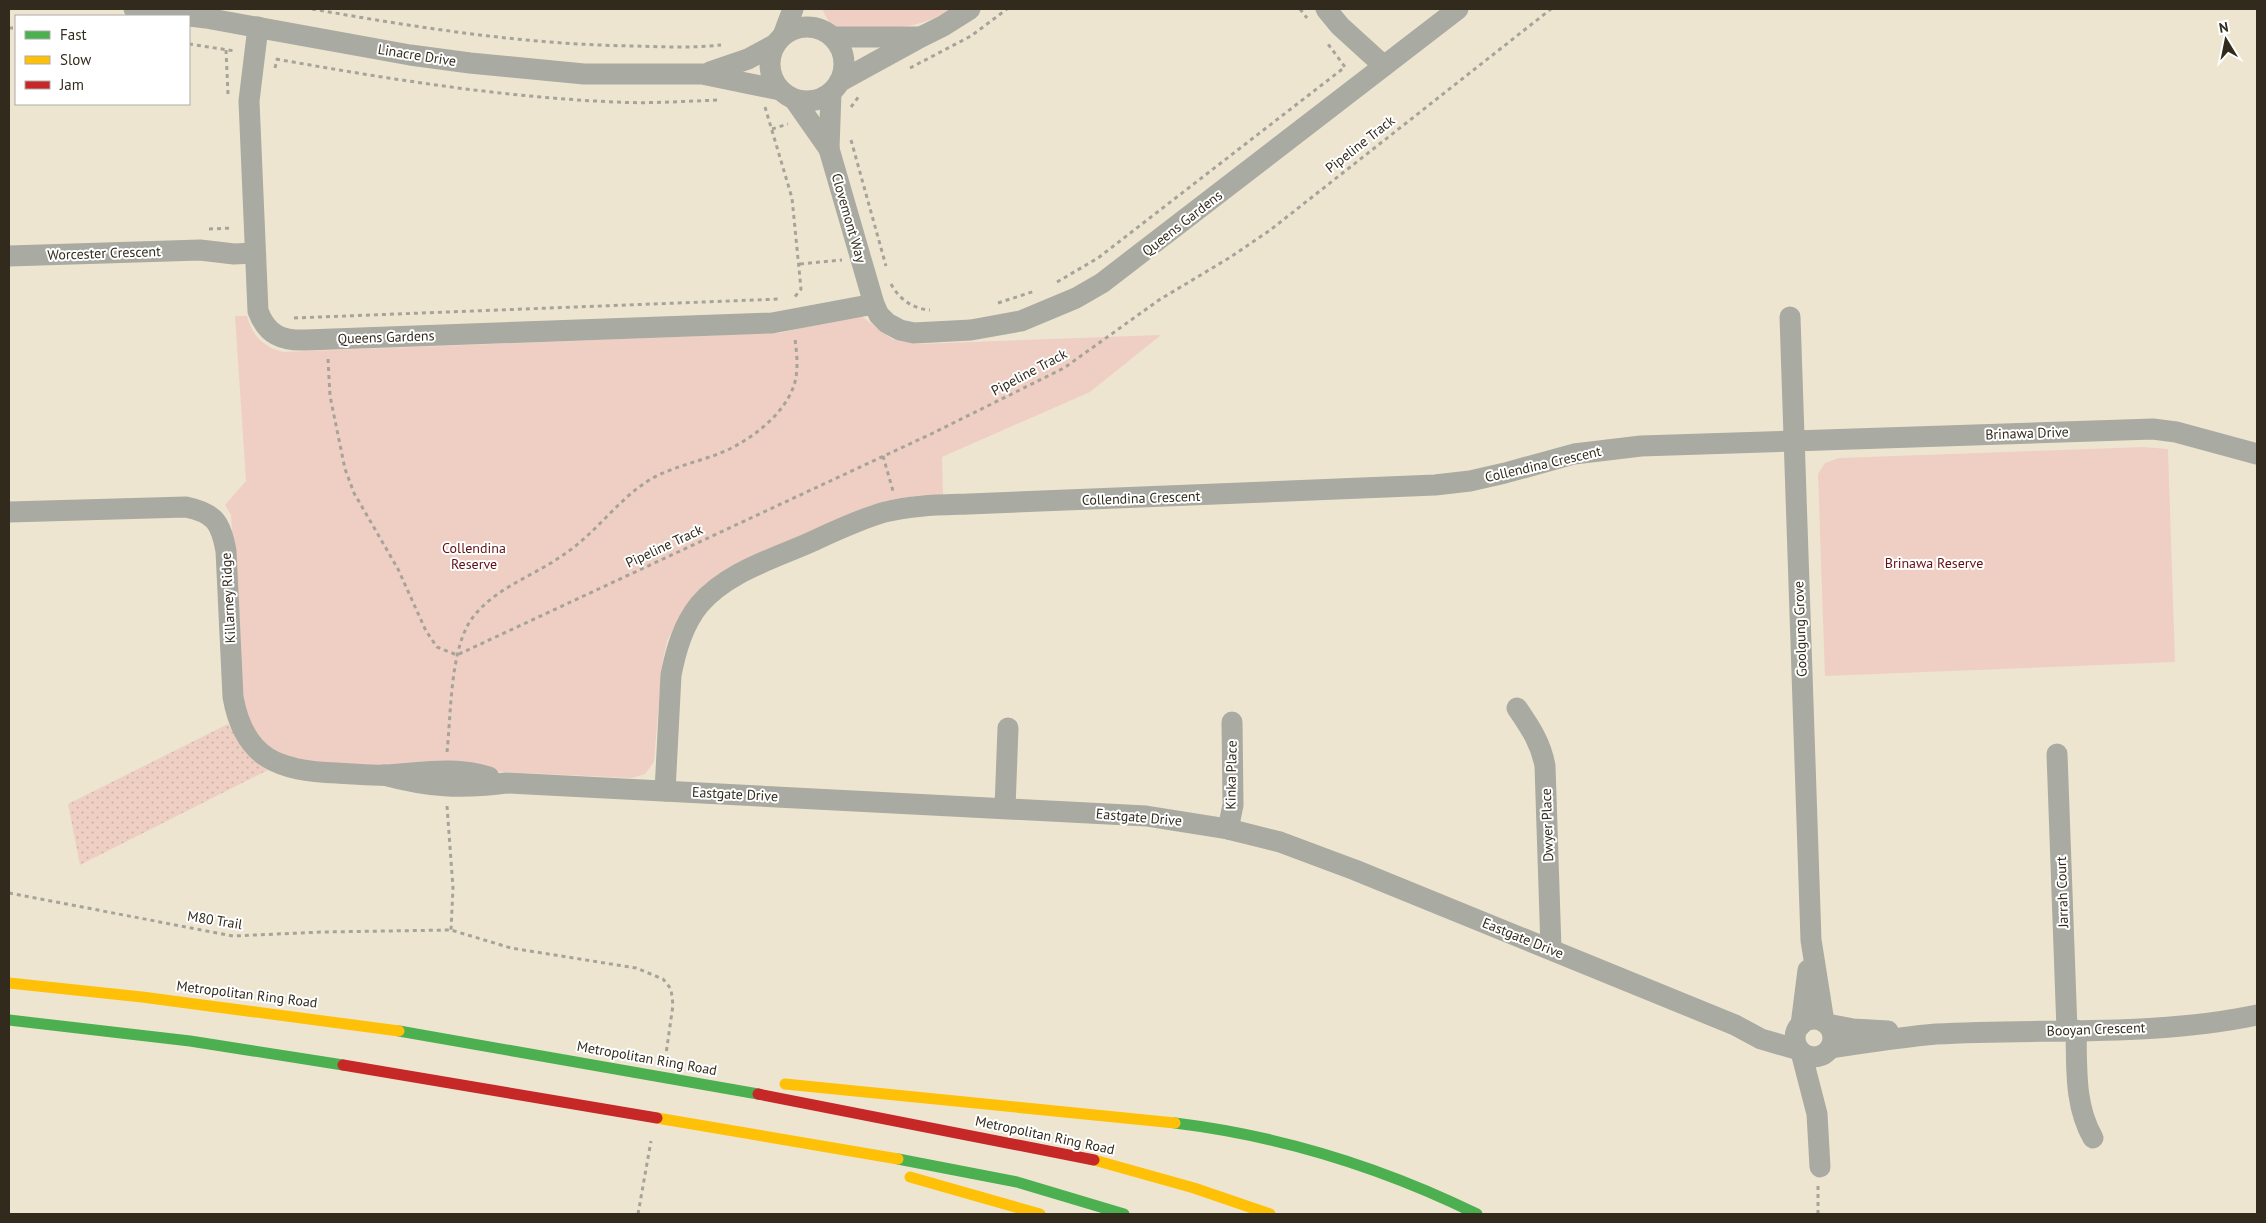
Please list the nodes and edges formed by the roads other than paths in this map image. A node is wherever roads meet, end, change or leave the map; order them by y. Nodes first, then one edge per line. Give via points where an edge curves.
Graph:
1 (134, 9) edge
2 (792, 9) edge
3 (816, 9) edge
4 (970, 9) edge
5 (1458, 9) edge
6 (175, 15) edge
7 (1319, 16) edge
8 (190, 17) edge
9 (258, 27) junction
10 (828, 33) junction
11 (921, 37) junction
12 (779, 39) junction
13 (1376, 72) junction
14 (702, 74) junction
15 (835, 88) junction
16 (787, 94) junction
17 (829, 148) junction
18 (255, 247) junction
19 (9, 256) edge
20 (871, 296) junction
21 (1790, 317) dead end
22 (1794, 441) junction
23 (2257, 454) edge
24 (9, 512) edge
25 (1517, 708) dead end
26 (1232, 722) dead end
27 (1008, 728) dead end
28 (2056, 754) dead end
29 (447, 779) joint
30 (665, 791) junction
31 (1005, 808) junction
32 (1228, 829) junction
33 (1811, 940) junction
34 (1551, 949) junction
35 (9, 983) edge
36 (2257, 1015) edge
37 (9, 1020) edge
38 (1825, 1023) junction
39 (1735, 1024) junction
40 (1800, 1026) junction
41 (2071, 1030) junction
42 (1934, 1034) junction
43 (1829, 1050) junction
44 (1800, 1051) junction
45 (642, 1071) junction
46 (749, 1080) dead end
47 (769, 1082) dead end
48 (1817, 1114) junction
49 (777, 1138) junction
50 (2093, 1138) dead end
51 (1820, 1167) road end
52 (879, 1168) dead end
53 (898, 1173) dead end
54 (1040, 1214) edge
55 (1124, 1214) edge
56 (1270, 1214) edge
57 (1477, 1214) edge

1 - 6 street, Linacre Drive
2 - 12 street
3 - 10 street
4 - 11 street
5 - 13 street, Queens Gardens
7 - 13 street via 1340,26
8 - 9 street, Linacre Drive
9 - 14 street, Linacre Drive via 410,55 527,70 584,74
9 - 18 street, Queens Gardens via 249,101
10 - 11 street
10 - 12 street via 804,26
10 - 15 street via 840,47 844,58 844,71
11 - 15 street
12 - 14 street, Linacre Drive via 748,60
12 - 16 street via 770,56 769,68 773,80
13 - 20 street, Queens Gardens via 1130,263 1076,298 1049,311 1021,321 971,330 914,333 887,323 879,316
14 - 16 street, Linacre Drive via 748,82
15 - 16 street via 813,100
15 - 17 street, Clovemont Way
16 - 17 street, Clovemont Way
17 - 20 street, Clovemont Way
18 - 19 street, Worcester Crescent via 234,254 200,250
18 - 20 street, Queens Gardens via 258,311 267,329 282,339 291,340 718,325 802,318
21 - 22 street, Goolgung Grove
22 - 23 street, Brinawa Drive via 2153,429
22 - 30 street, Collendina Crescent via 1607,448 1470,481 1400,488 969,504 898,509 862,520 728,580 700,605 688,622 674,659
22 - 33 street, Goolgung Grove
24 - 29 street, Killarney Ridge via 186,507 212,516 223,534 226,551 232,697 236,717 243,732 263,756 293,769 315,772
25 - 34 street, Dwyer Place via 1536,737 1545,766
26 - 32 street, Kinka Place via 1233,805
27 - 31 street
28 - 41 street, Jarrah Court
29 - 30 street, Eastgate Drive
30 - 31 street, Eastgate Drive
31 - 32 street, Eastgate Drive via 1146,816
32 - 34 street, Eastgate Drive via 1280,842
33 - 38 street, Goolgung Grove
33 - 40 street, Goolgung Grove
34 - 39 street, Eastgate Drive
35 - 45 highway, Metropolitan Ring Road via 338,1021
36 - 41 street, Booyan Crescent via 2185,1026
37 - 49 highway via 281,1054
38 - 40 street via 1812,1020
38 - 42 street, Booyan Crescent via 1854,1029
38 - 43 street via 1833,1038
39 - 40 street, Eastgate Drive via 1769,1030
39 - 44 street, Eastgate Drive via 1761,1039
40 - 44 street via 1796,1036
41 - 42 street, Booyan Crescent
41 - 50 street, Jarrah Court via 2082,1115
42 - 43 street, Booyan Crescent
43 - 44 street via 1817,1057
43 - 48 street
44 - 48 street
45 - 46 highway
45 - 56 highway, Metropolitan Ring Road via 1065,1153 1139,1171
47 - 57 highway via 944,1098 1249,1134 1355,1162
48 - 51 street
49 - 52 highway
49 - 55 highway via 1017,1182
53 - 54 highway

